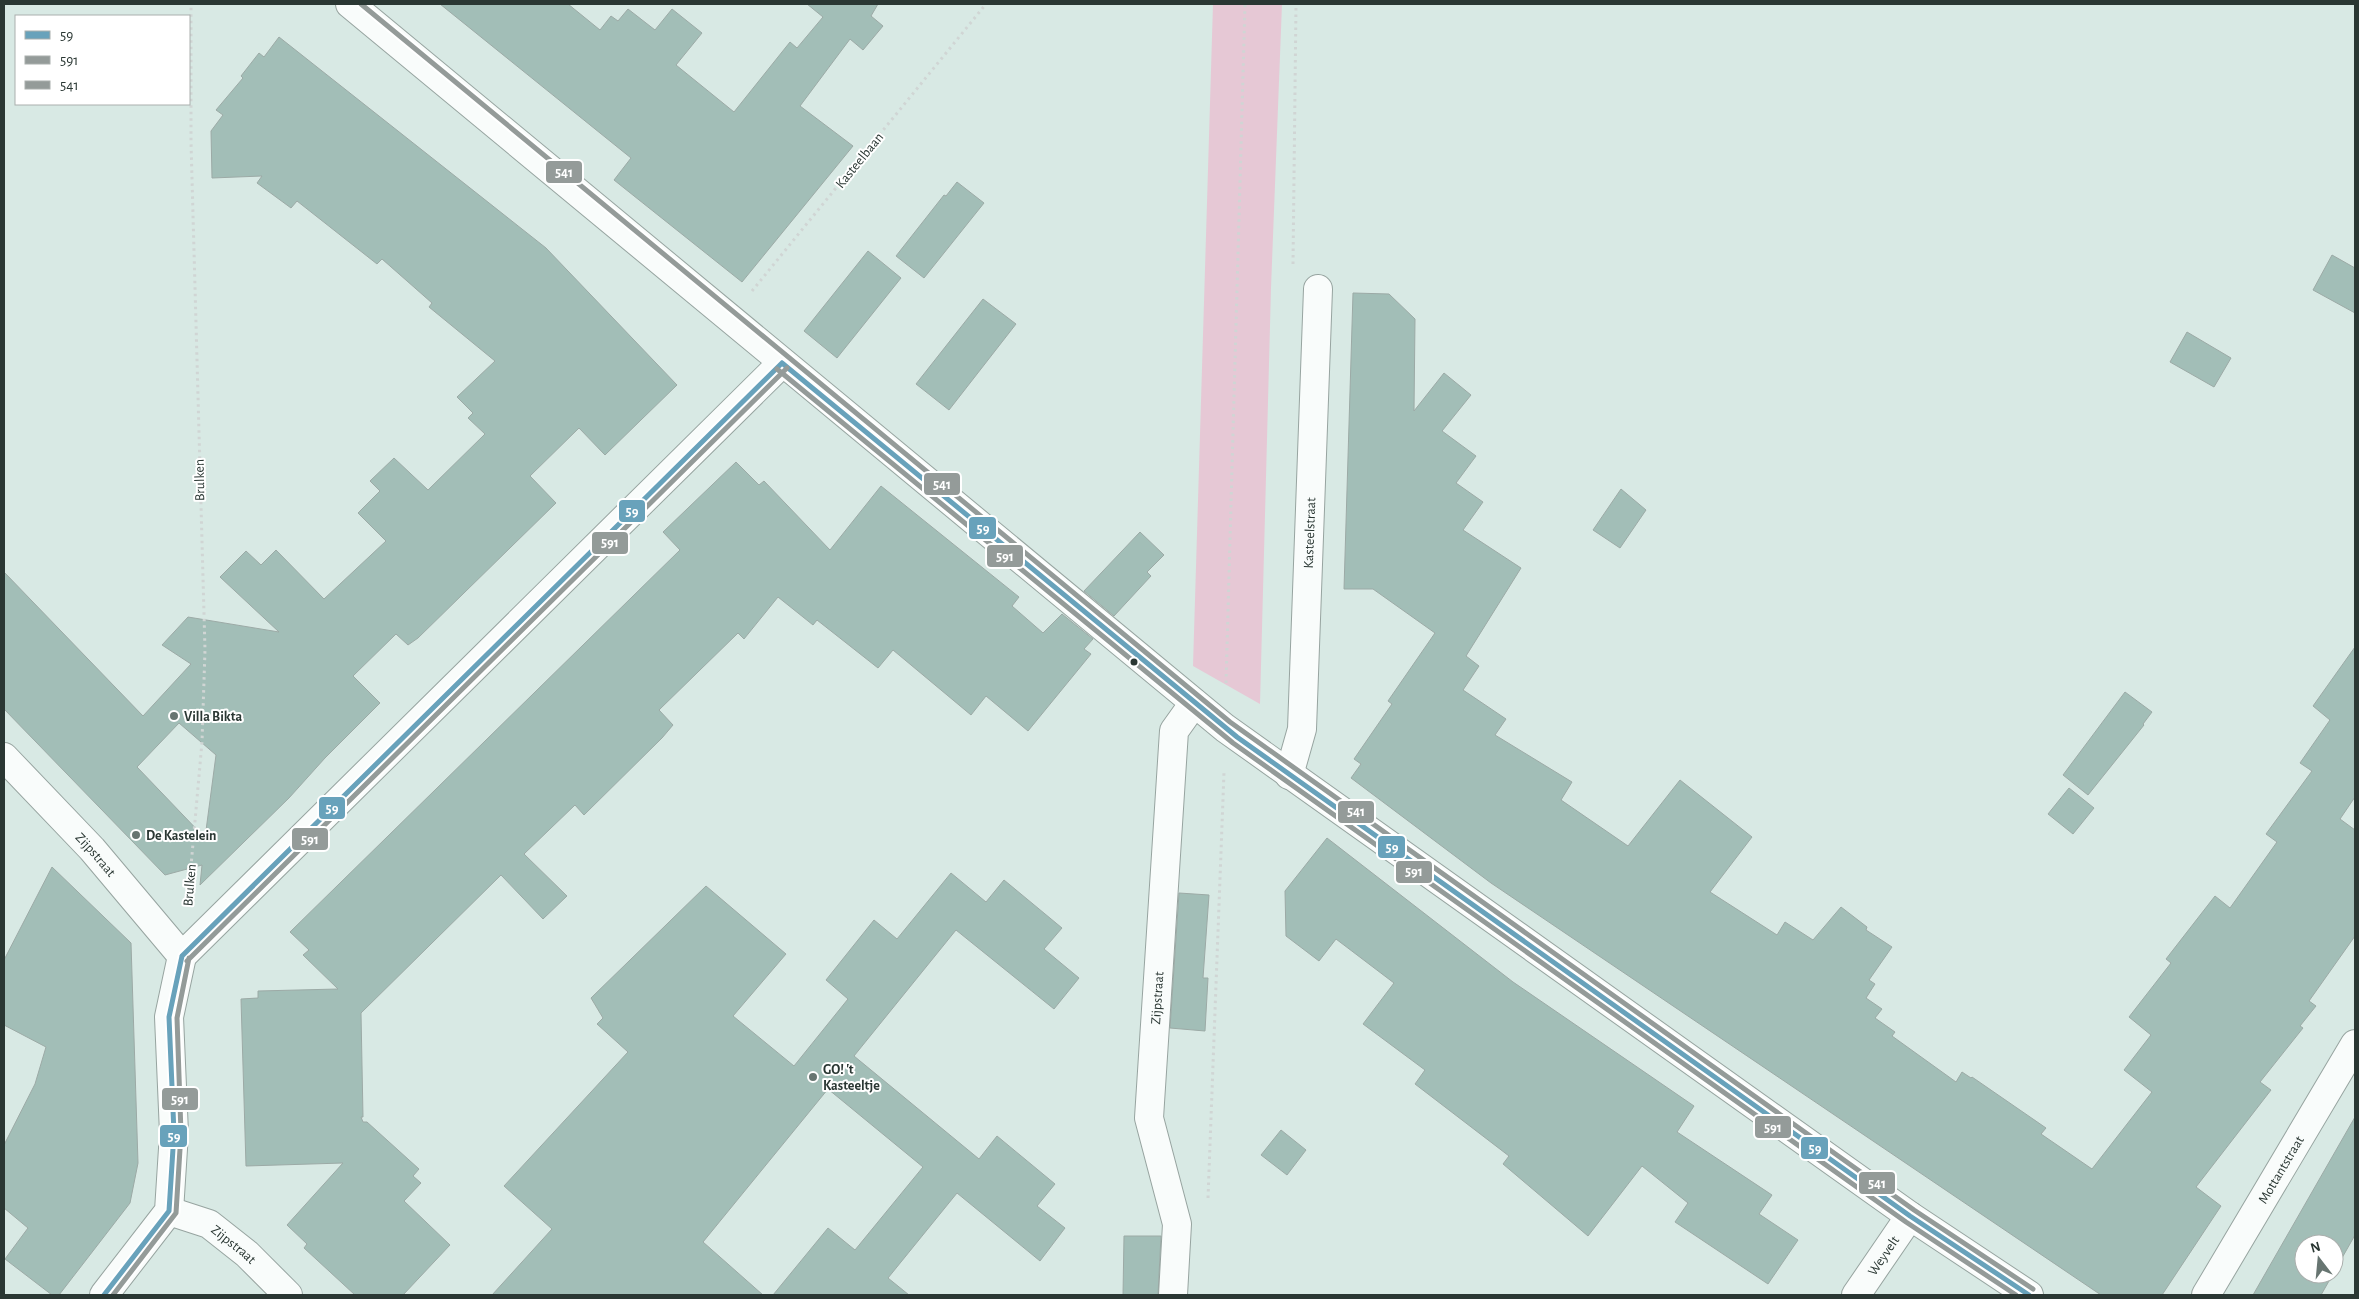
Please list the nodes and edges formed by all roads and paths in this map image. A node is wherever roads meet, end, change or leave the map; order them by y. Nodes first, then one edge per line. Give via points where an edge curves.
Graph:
1 (191, 4) edge
2 (350, 4) edge
3 (986, 4) edge
4 (1244, 4) edge
5 (1296, 4) edge
6 (1318, 289) joint
7 (731, 317) junction
8 (782, 363) junction
9 (1194, 703) junction
10 (1225, 728) junction
11 (4, 757) edge
12 (1289, 774) junction
13 (182, 956) junction
14 (2355, 1044) edge
15 (1208, 1206) dead end
16 (169, 1211) junction
17 (1910, 1216) junction
18 (104, 1295) edge
19 (288, 1295) edge
20 (1173, 1295) edge
21 (1856, 1295) edge
22 (2029, 1295) edge
23 (2206, 1295) edge

1 - 13 path, Brulken via 190,142 205,650 202,742
2 - 7 street
3 - 7 path, Kasteelbaan
4 - 10 path
5 - 6 path via 1292,264
6 - 12 street, Kasteelstraat via 1302,729
7 - 8 street
8 - 9 street
8 - 13 street
9 - 10 street
9 - 20 street, Zijpstraat via 1174,731 1149,1118 1177,1224
10 - 12 street
10 - 15 path
11 - 13 street, Zijpstraat via 92,849
12 - 17 street
13 - 16 street via 169,1018 174,1133
14 - 23 street, Mottantstraat
16 - 18 street
16 - 19 street, Zijpstraat via 209,1224 247,1254
17 - 21 street, Weyvelt
17 - 22 street

